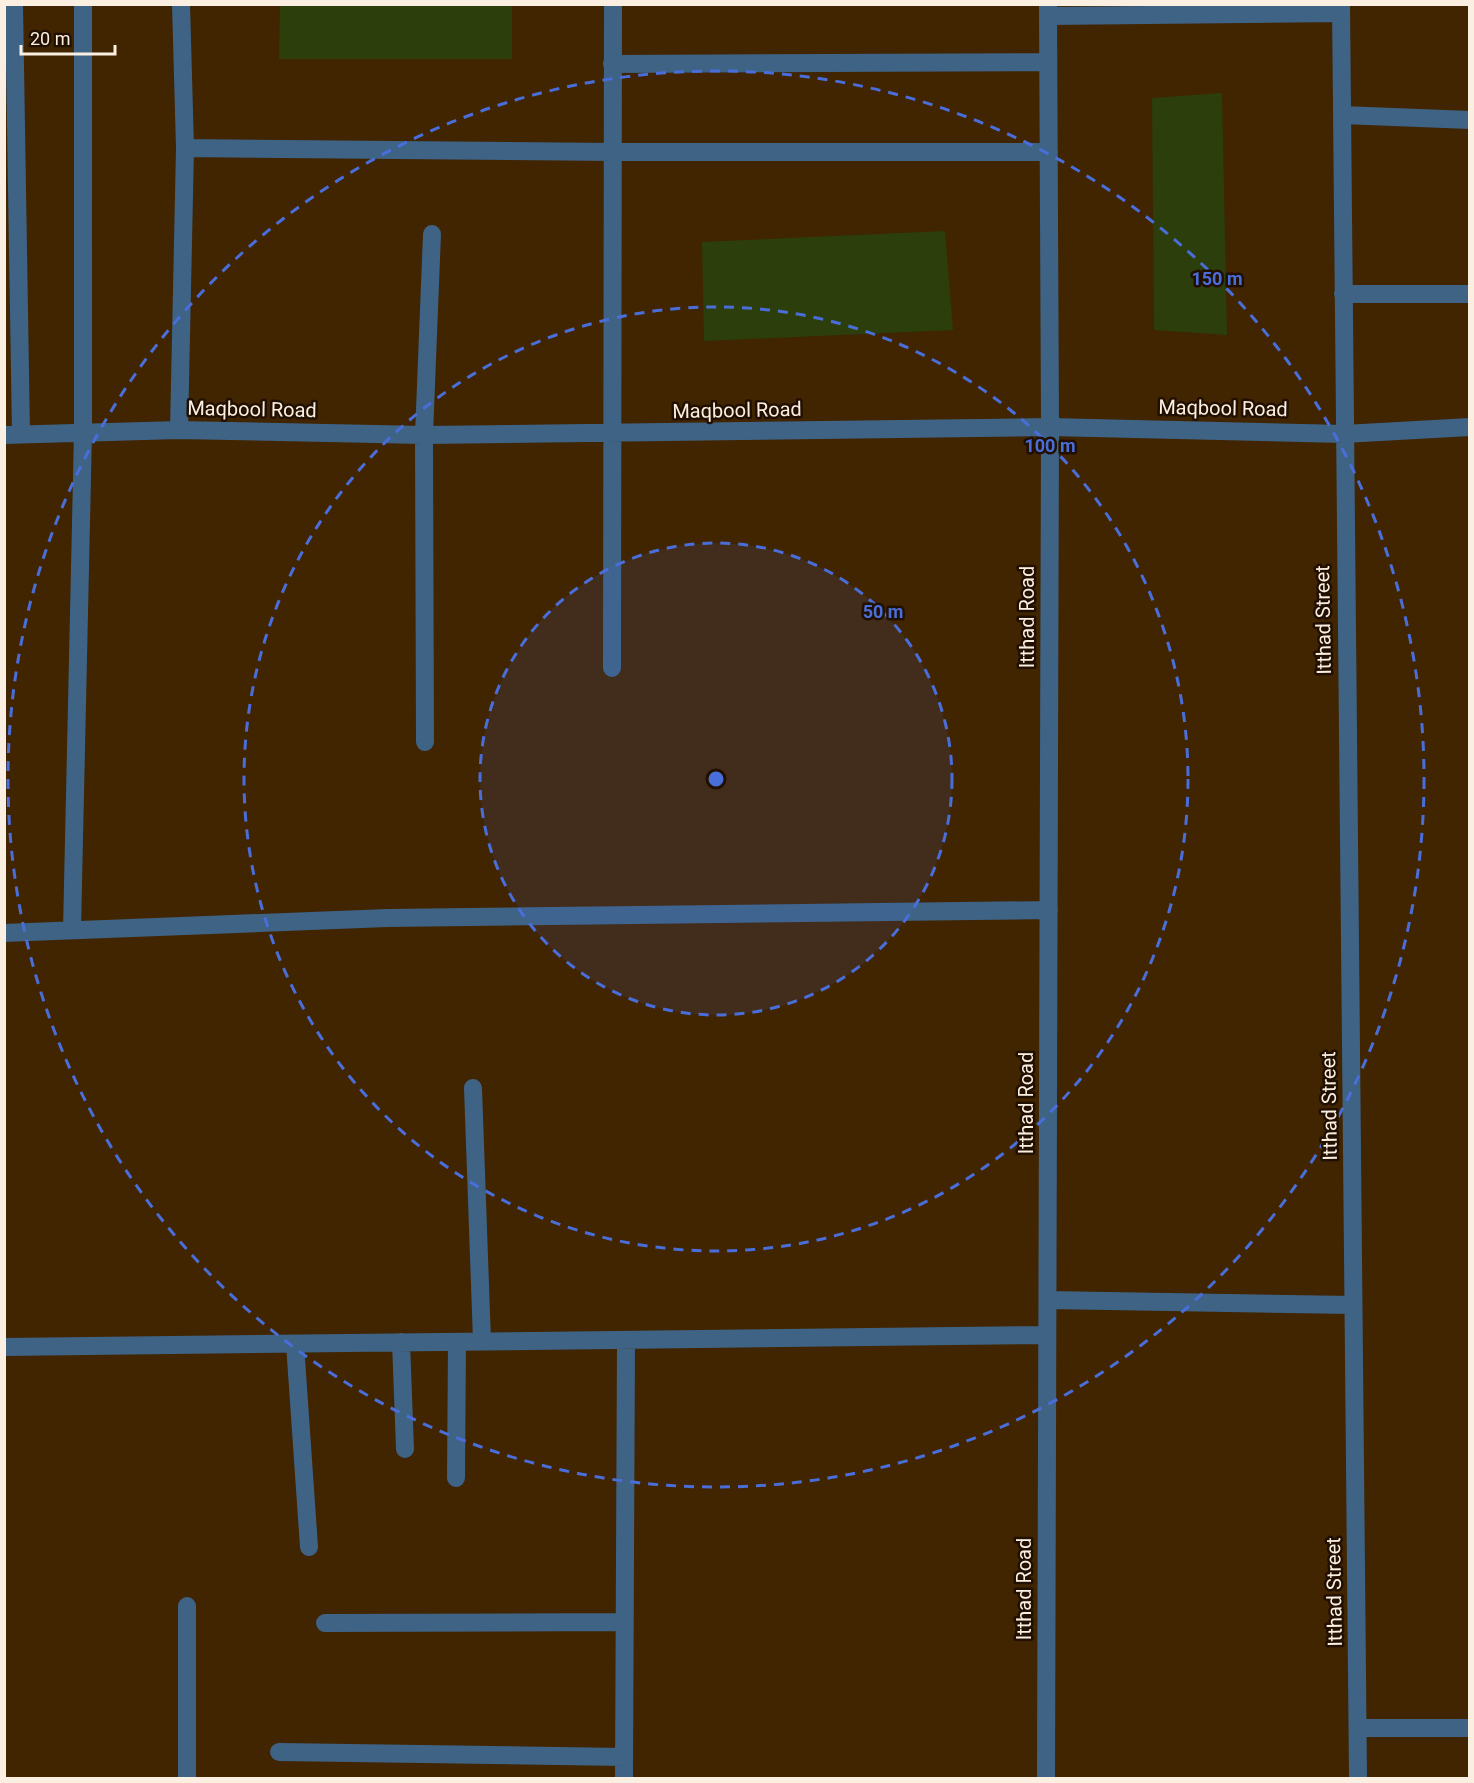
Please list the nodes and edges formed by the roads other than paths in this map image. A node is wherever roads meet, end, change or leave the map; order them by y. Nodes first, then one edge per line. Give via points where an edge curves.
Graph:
1 (14, 4) edge
2 (83, 4) edge
3 (182, 4) edge
4 (613, 4) edge
5 (1341, 9) edge
6 (1048, 10) edge
7 (1048, 62) junction
8 (612, 64) junction
9 (1342, 115) junction
10 (1470, 120) edge
11 (185, 148) junction
12 (614, 152) junction
13 (1049, 152) junction
14 (432, 234) dead end
15 (1343, 294) junction
16 (1470, 294) edge
17 (1050, 427) junction
18 (1470, 427) edge
19 (179, 430) junction
20 (83, 432) junction
21 (613, 434) junction
22 (1344, 434) junction
23 (13, 435) edge
24 (423, 435) junction
25 (612, 668) dead end
26 (425, 742) dead end
27 (1049, 910) junction
28 (72, 930) junction
29 (4, 933) edge
30 (473, 1088) dead end
31 (1048, 1300) junction
32 (1353, 1305) junction
33 (1047, 1335) junction
34 (626, 1340) junction
35 (482, 1341) junction
36 (401, 1342) junction
37 (457, 1342) junction
38 (295, 1344) junction
39 (4, 1347) edge
40 (405, 1449) dead end
41 (456, 1478) dead end
42 (309, 1547) dead end
43 (187, 1606) dead end
44 (624, 1622) junction
45 (325, 1623) dead end
46 (1358, 1728) junction
47 (1470, 1728) edge
48 (279, 1752) dead end
49 (624, 1757) junction
50 (187, 1779) edge
51 (624, 1779) edge
52 (1046, 1779) edge
53 (1358, 1779) edge

1 - 23 street
2 - 20 street
3 - 11 street
4 - 8 street
5 - 6 street
5 - 9 street, Itthad Street
6 - 7 street, Itthad Road
7 - 8 street
7 - 13 street, Itthad Road
8 - 12 street
9 - 10 street
9 - 15 street, Itthad Street
11 - 12 street
11 - 19 street
12 - 13 street
12 - 21 street
13 - 17 street, Itthad Road
14 - 24 street
15 - 16 street
15 - 22 street, Itthad Street
17 - 21 street, Maqbool Road
17 - 22 street, Maqbool Road
17 - 27 street, Itthad Road
18 - 22 street, Maqbool Road
19 - 20 street, Maqbool Road
19 - 24 street, Maqbool Road
20 - 23 street, Maqbool Road
20 - 28 street
21 - 24 street, Maqbool Road
21 - 25 street
22 - 32 street, Itthad Street
24 - 26 street
27 - 28 street via 387,918
27 - 31 street, Itthad Road
28 - 29 street
30 - 35 street
31 - 32 street
31 - 33 street, Itthad Road
32 - 46 street, Itthad Street
33 - 34 street
33 - 52 street, Itthad Road
34 - 35 street
34 - 44 street
35 - 37 street
36 - 37 street
36 - 38 street
36 - 40 street
37 - 41 street
38 - 39 street
38 - 42 street
43 - 50 street
44 - 45 street
44 - 49 street
46 - 47 street
46 - 53 street, Itthad Street
48 - 49 street
49 - 51 street

